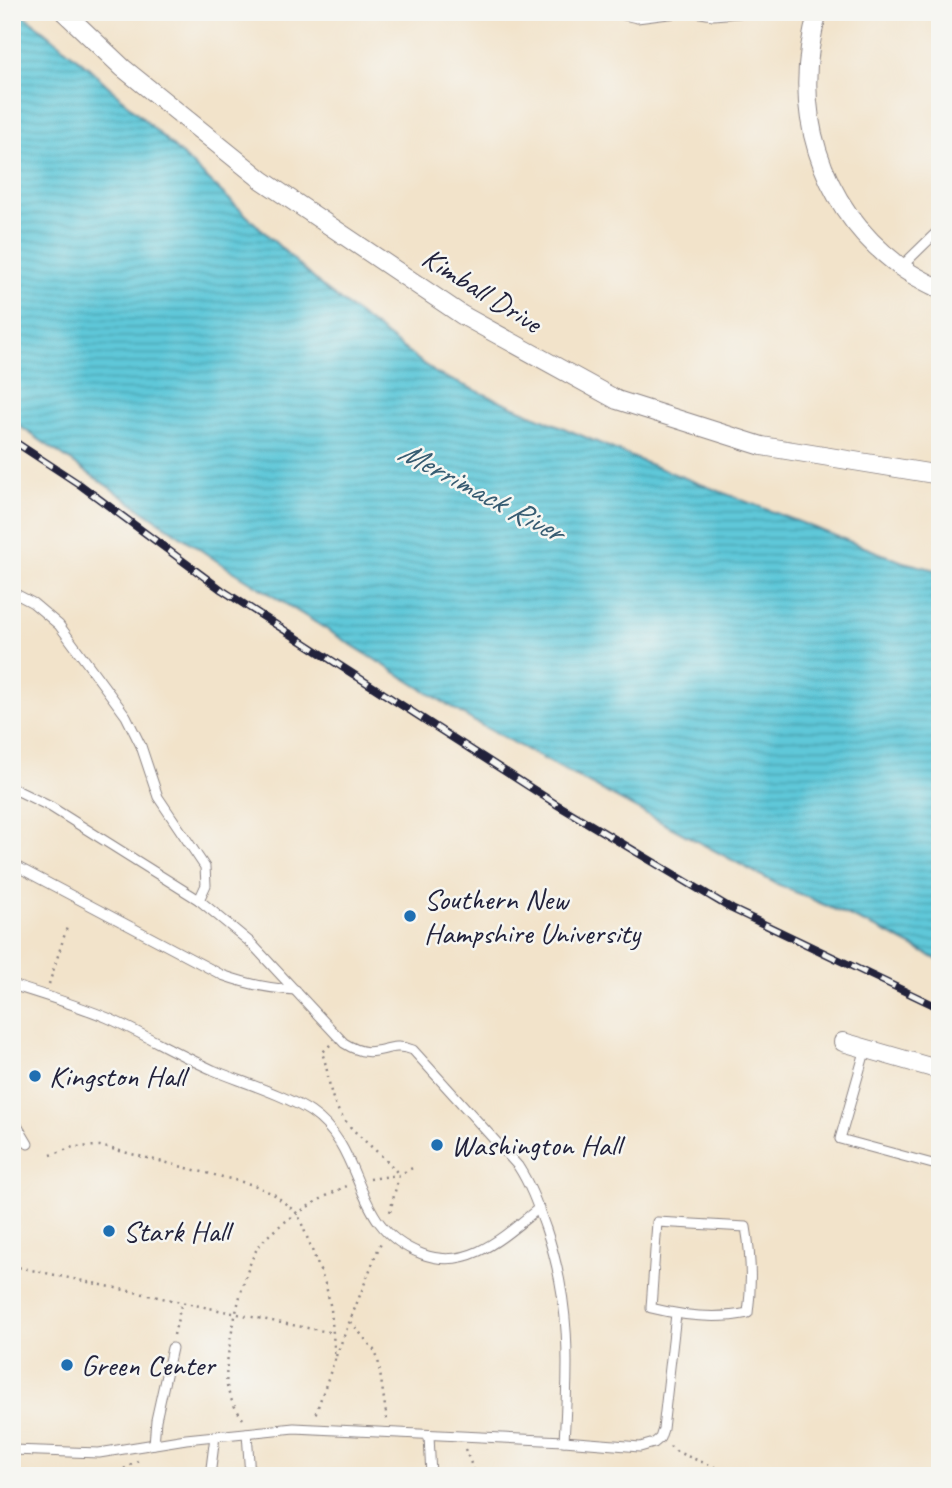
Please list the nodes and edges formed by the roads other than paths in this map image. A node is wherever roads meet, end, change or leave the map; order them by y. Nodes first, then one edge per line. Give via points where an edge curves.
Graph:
1 (64, 12) edge
2 (611, 12) edge
3 (684, 12) edge
4 (695, 12) edge
5 (750, 12) edge
6 (818, 12) edge
7 (940, 229) edge
8 (901, 267) junction
9 (940, 289) edge
10 (940, 475) edge
11 (12, 592) edge
12 (12, 788) edge
13 (12, 864) edge
14 (199, 900) junction
15 (12, 985) edge
16 (296, 990) junction
17 (843, 1042) dead end
18 (866, 1048) junction
19 (940, 1070) edge
20 (12, 1117) edge
21 (28, 1144) dead end
22 (940, 1166) edge
23 (539, 1208) junction
24 (676, 1314) junction
25 (172, 1348) road end
26 (247, 1433) junction
27 (215, 1436) junction
28 (429, 1436) junction
29 (564, 1441) junction
30 (154, 1444) junction
31 (12, 1450) edge
32 (210, 1476) edge
33 (250, 1476) edge
34 (432, 1476) edge

1 - 10 street, Kimball Drive via 122,68 262,180 462,314 617,400 762,446
2 - 3 lane via 637,18
4 - 5 lane
6 - 8 street via 810,38 807,105 824,169 859,228
7 - 8 lane
8 - 9 street
11 - 14 lane via 59,625 126,716 158,797 205,867 206,885
12 - 14 lane via 51,807
13 - 16 lane via 222,975 248,985
14 - 16 lane via 251,943
15 - 23 lane via 104,1017 310,1111 342,1145 384,1232 423,1255 458,1258 475,1254
16 - 23 lane via 339,1038 356,1050 413,1050 518,1166
17 - 18 street
18 - 19 street
18 - 22 lane via 840,1139
20 - 21 lane
23 - 29 lane via 564,1295 569,1377
24 - 24 lane via 651,1308 657,1223 746,1227 751,1254 748,1313 728,1317
24 - 29 lane via 660,1438 640,1447
25 - 30 lane
26 - 27 lane
26 - 28 lane via 310,1429
26 - 33 lane
27 - 30 lane
27 - 32 lane
28 - 29 lane
28 - 34 lane
30 - 31 lane via 99,1453

